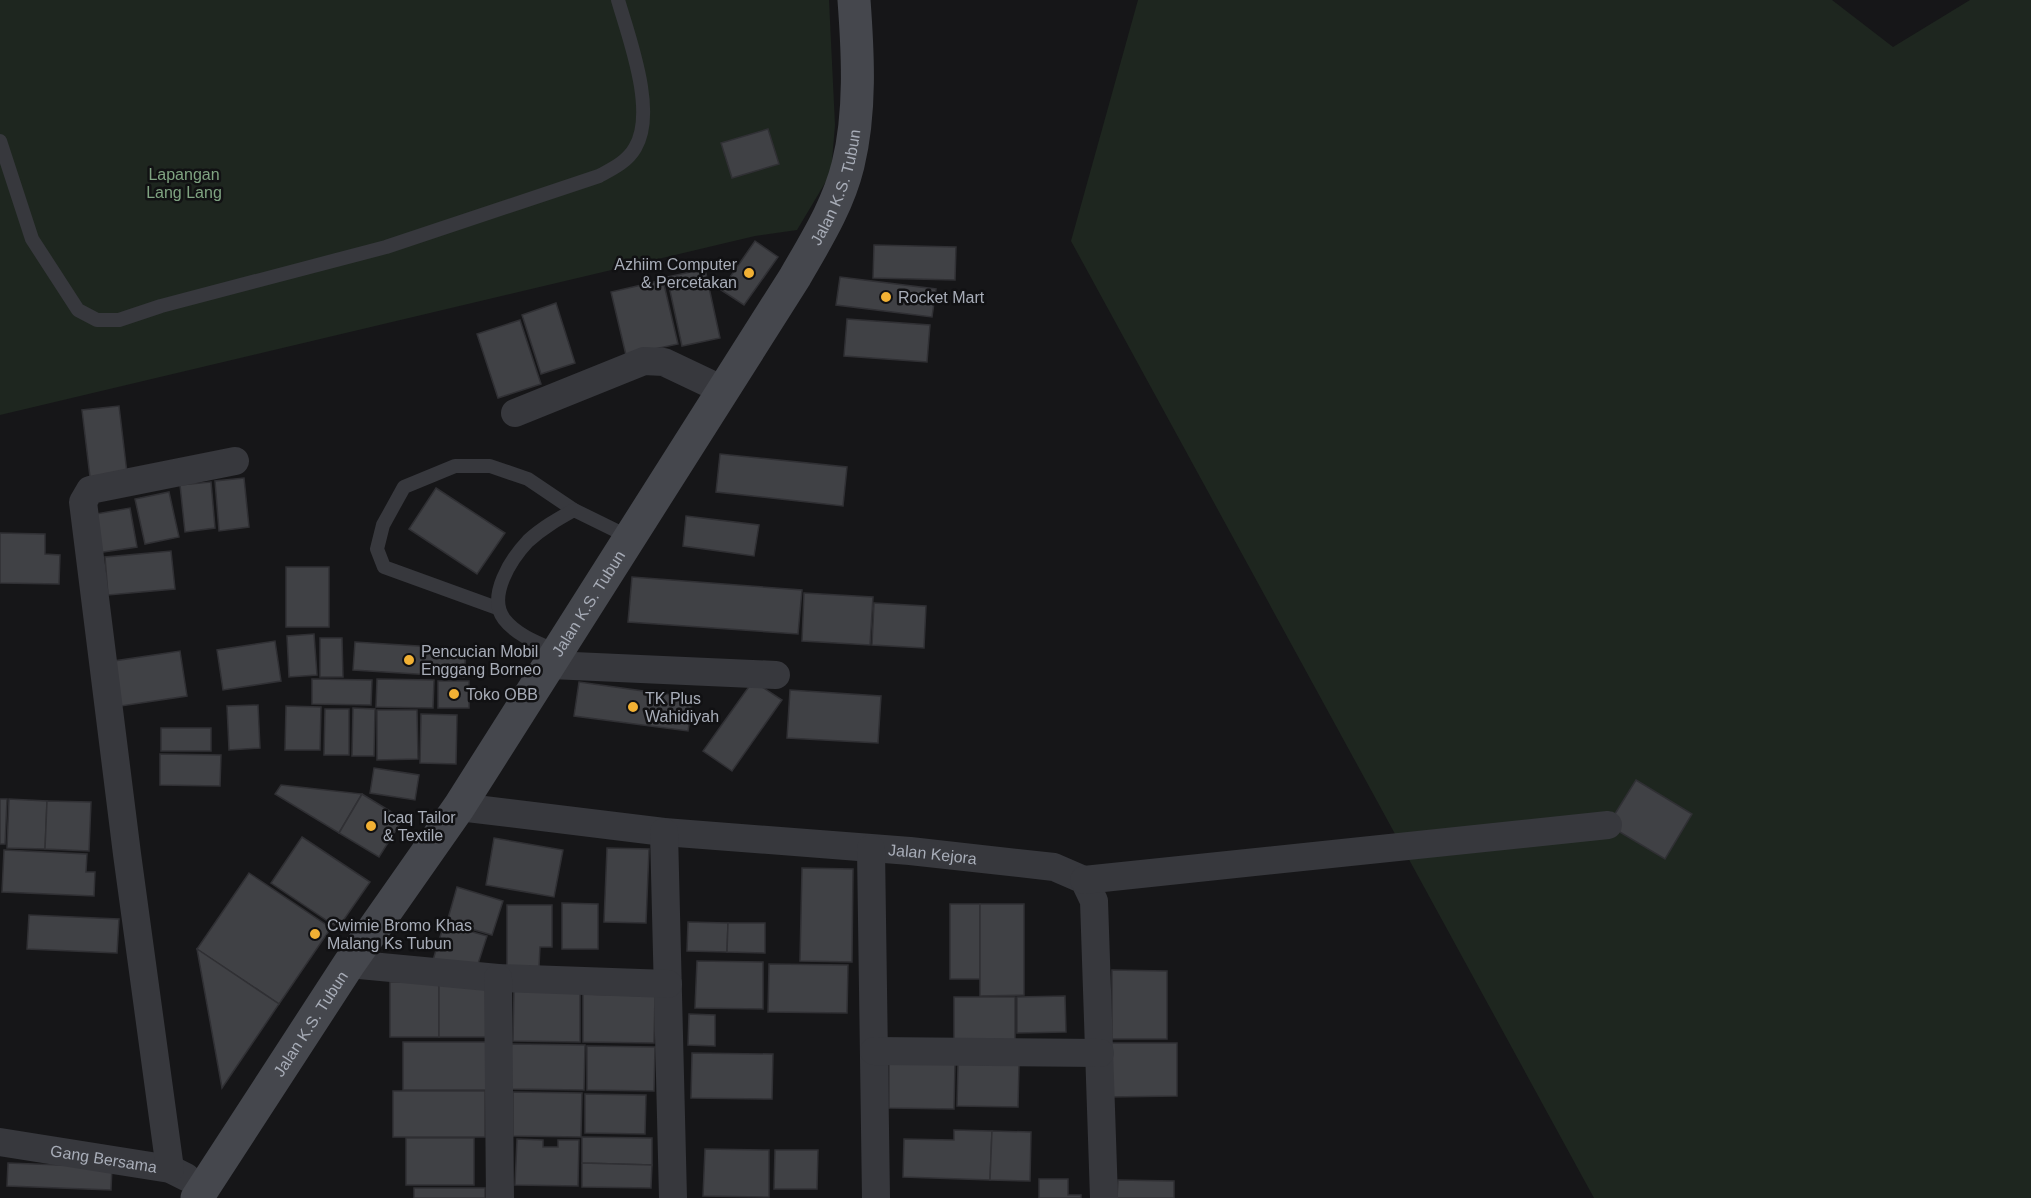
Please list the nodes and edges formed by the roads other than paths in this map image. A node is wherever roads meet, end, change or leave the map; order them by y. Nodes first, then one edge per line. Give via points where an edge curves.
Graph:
1 (618, 0) edge
2 (854, 0) edge
3 (0, 141) edge
4 (723, 390) junction
5 (515, 414) dead end
6 (235, 461) dead end
7 (574, 510) junction
8 (629, 537) junction
9 (497, 608) junction
10 (555, 658) junction
11 (776, 675) dead end
12 (459, 807) junction
13 (1608, 825) dead end
14 (664, 832) junction
15 (871, 849) junction
16 (1084, 880) junction
17 (349, 964) junction
18 (498, 978) junction
19 (668, 984) junction
20 (874, 1052) junction
21 (1100, 1053) junction
22 (0, 1142) edge
23 (171, 1169) junction
24 (201, 1192) edge
25 (500, 1198) edge
26 (673, 1198) edge
27 (876, 1198) edge
28 (1104, 1198) edge

1 - 3 lane via 646,106 636,147 622,163 599,176 386,247 119,320 97,320 78,310 32,239
2 - 4 street, Jalan K.S. Tubun via 857,103 848,165 829,217
4 - 5 street via 664,362 644,361
4 - 8 street, Jalan K.S. Tubun
6 - 23 street via 90,490 83,502
7 - 8 lane
7 - 9 lane via 528,542 505,575
7 - 9 lane via 528,479 490,466 455,466 404,488 383,525 377,549 384,567
8 - 10 street, Jalan K.S. Tubun
9 - 10 lane via 519,634
10 - 11 street
10 - 12 street, Jalan K.S. Tubun
12 - 14 street, Jalan Kejora
12 - 17 street, Jalan K.S. Tubun
13 - 16 street
14 - 15 street, Jalan Kejora
14 - 19 street
15 - 16 street, Jalan Kejora via 1054,867
15 - 20 street
16 - 21 street via 1094,901
17 - 18 street
17 - 24 street, Jalan K.S. Tubun
18 - 19 street
18 - 25 street
19 - 26 street
20 - 21 street
20 - 27 street
21 - 28 street
22 - 23 street, Gang Bersama
23 - 24 street, Gang Bersama

